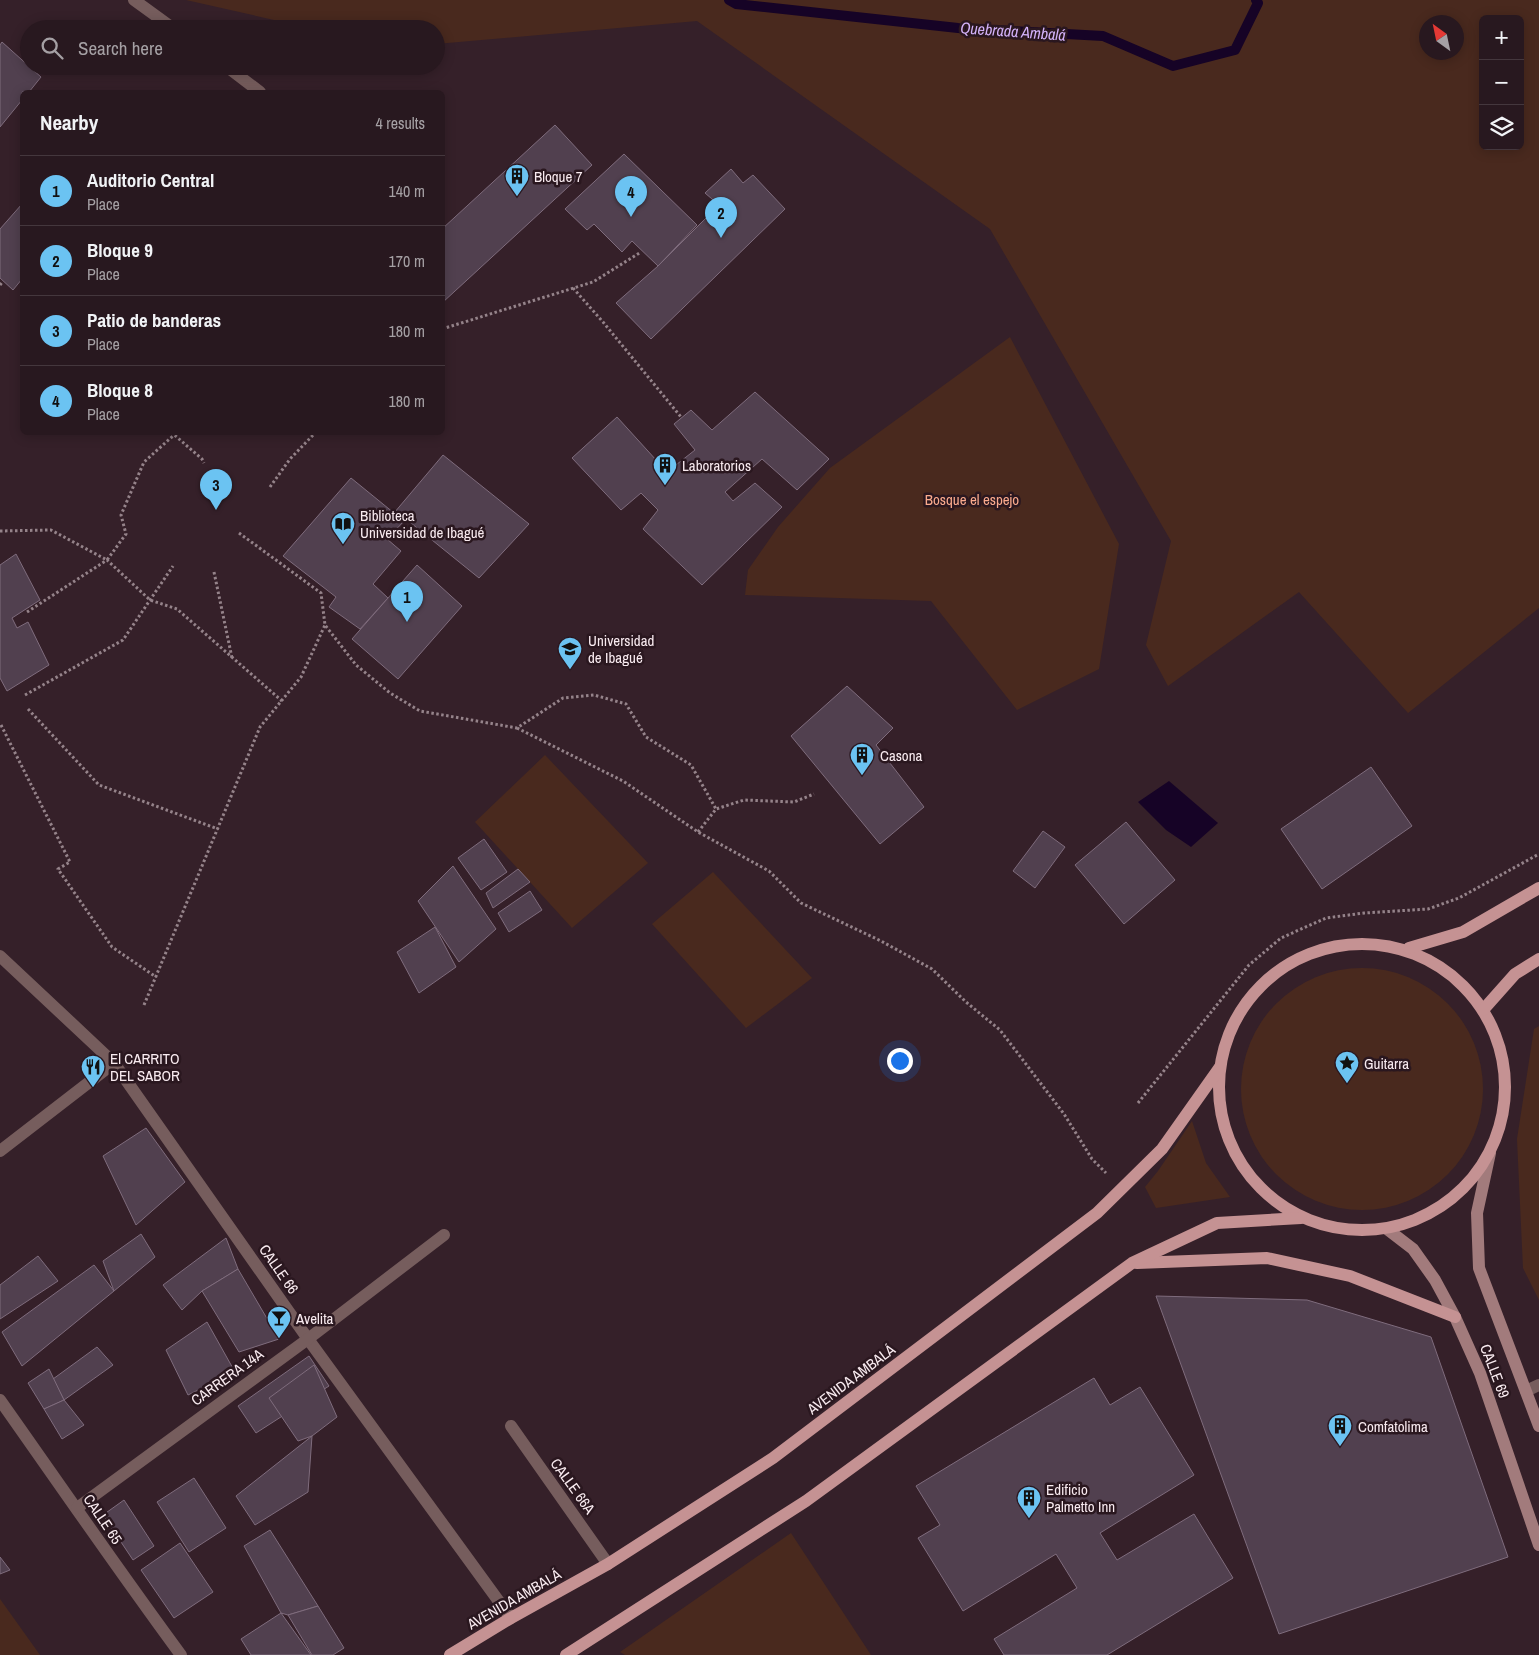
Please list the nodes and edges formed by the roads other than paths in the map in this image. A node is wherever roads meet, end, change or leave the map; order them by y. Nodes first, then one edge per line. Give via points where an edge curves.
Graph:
1 (134, 0) edge
2 (162, 20) edge
3 (238, 75) edge
4 (257, 90) edge
5 (1539, 888) edge
6 (1409, 948) junction
7 (0, 956) edge
8 (1539, 959) edge
9 (1483, 1010) junction
10 (114, 1063) junction
11 (1220, 1067) junction
12 (0, 1151) edge
13 (1490, 1153) junction
14 (1301, 1218) junction
15 (1387, 1229) junction
16 (444, 1235) dead end
17 (1132, 1263) junction
18 (1455, 1317) junction
19 (308, 1339) junction
20 (1539, 1385) edge
21 (1526, 1391) junction
22 (0, 1400) edge
23 (511, 1426) dead end
24 (1539, 1426) edge
25 (77, 1508) junction
26 (1539, 1545) edge
27 (608, 1564) junction
28 (511, 1618) junction
29 (181, 1655) edge
30 (450, 1655) edge
31 (566, 1655) edge

1 - 2 street
3 - 4 street
5 - 6 main road via 1463,932
6 - 9 main road via 1437,963
6 - 11 main road via 1365,941 1335,943 1297,961 1261,987 1234,1024
7 - 10 street, CALLE 66
8 - 9 main road via 1514,974
9 - 13 main road via 1502,1055 1505,1105
10 - 12 street
10 - 19 street, CALLE 66
11 - 14 main road via 1221,1113 1236,1156 1263,1192
11 - 27 main road, AVENIDA AMBALÁ via 1162,1149 1097,1213 773,1458
13 - 15 main road via 1464,1188 1429,1214
13 - 21 street, CALLE 69 via 1477,1213 1479,1268
14 - 15 main road via 1343,1230
14 - 17 main road via 1217,1223
15 - 18 street, CALLE 69 via 1413,1249
16 - 19 street, CARRERA 14A
17 - 18 main road via 1267,1258 1350,1276
17 - 31 main road via 806,1502
18 - 26 street, CALLE 69 via 1480,1373
19 - 25 street, CARRERA 14A
19 - 28 street, CALLE 66
20 - 21 street
21 - 24 street, CALLE 69
22 - 25 street, CALLE 65
23 - 27 street, CALLE 66A
25 - 29 street, CALLE 65
27 - 28 main road, AVENIDA AMBALÁ
28 - 30 main road, AVENIDA AMBALÁ

